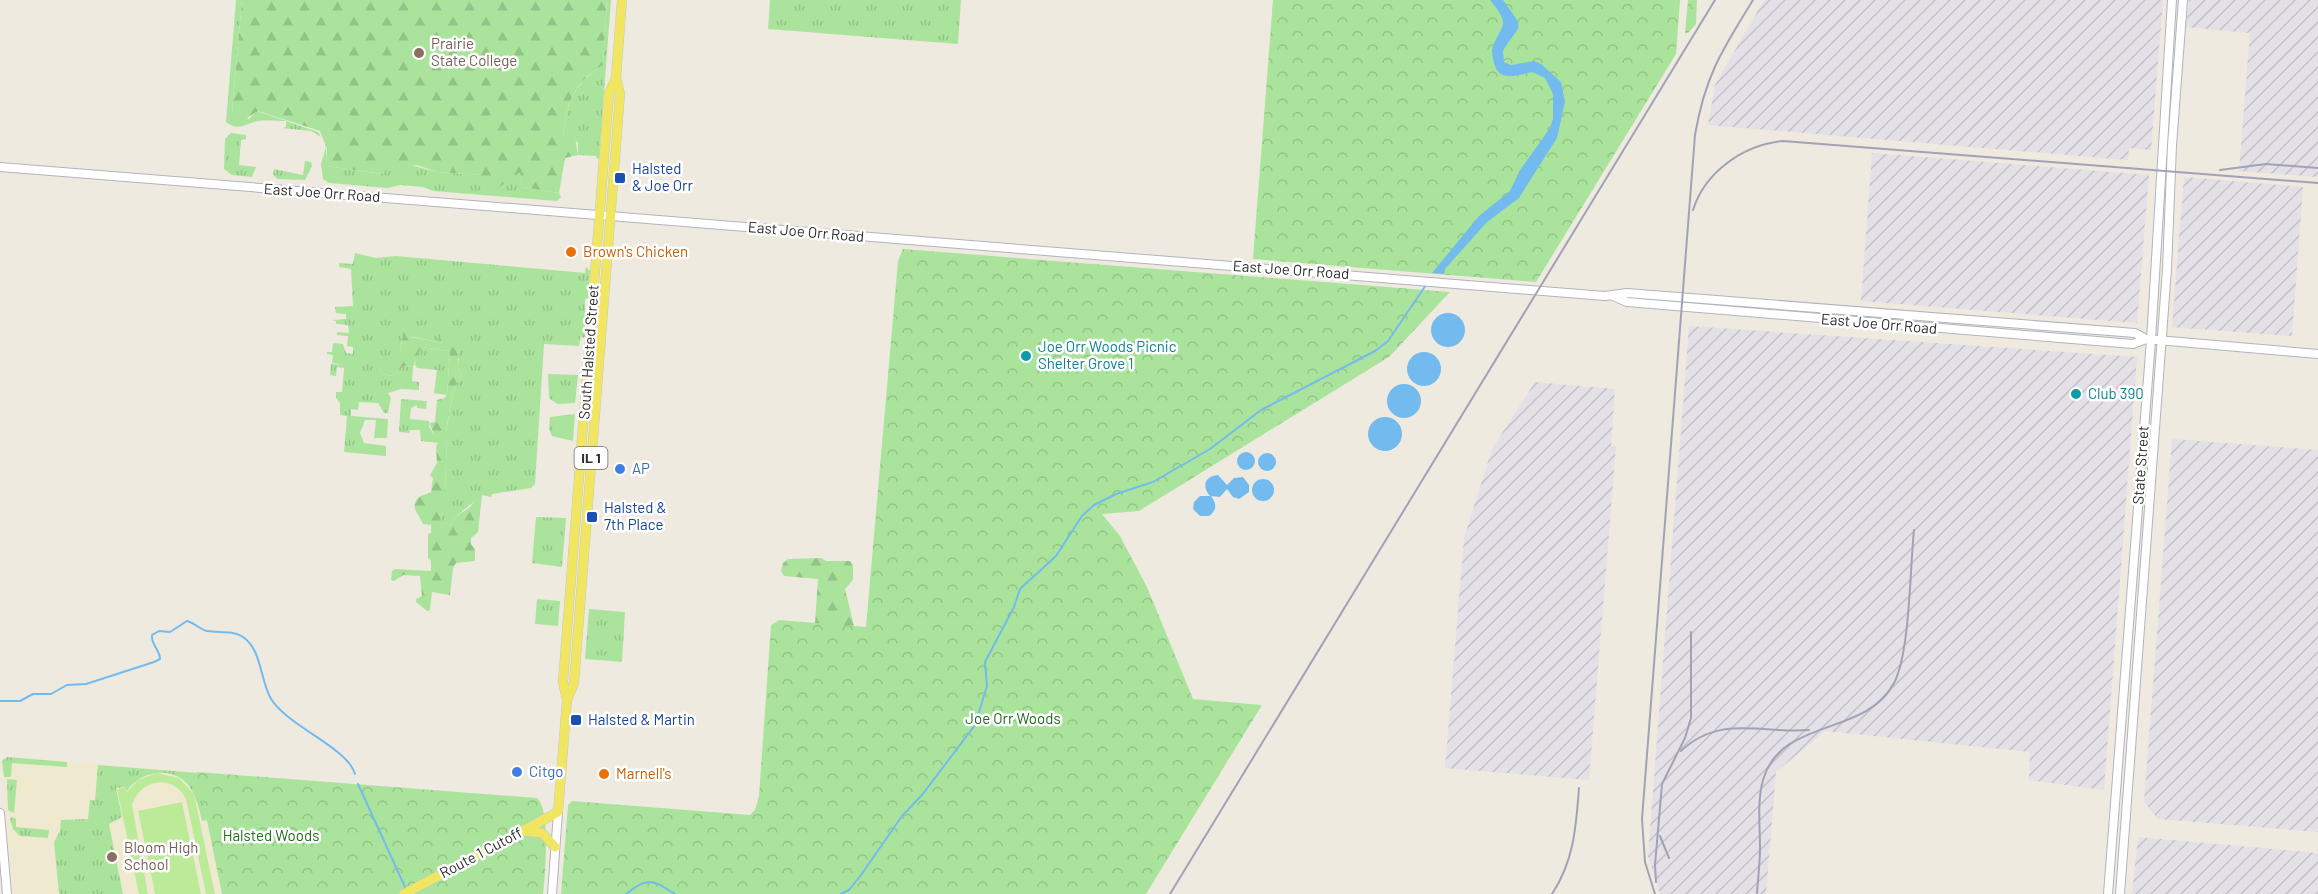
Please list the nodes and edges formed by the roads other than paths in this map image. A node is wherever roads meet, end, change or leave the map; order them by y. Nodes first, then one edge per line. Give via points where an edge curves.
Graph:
1 (622, 0) edge
2 (2172, 0) edge
3 (2183, 0) edge
4 (616, 78) junction
5 (0, 167) edge
6 (599, 215) junction
7 (611, 216) junction
8 (2148, 340) junction
9 (2162, 341) junction
10 (2318, 354) edge
11 (567, 700) junction
12 (558, 812) junction
13 (0, 813) edge
14 (522, 832) junction
15 (555, 847) junction
16 (7, 894) edge
17 (404, 894) edge
18 (552, 894) edge
19 (2108, 894) edge
20 (2120, 894) edge

1 - 4 main road, South Halsted Street / IL 1
2 - 8 street, State Street
3 - 9 street, State Street
4 - 6 main road, South Halsted Street / IL 1 via 609,93
4 - 7 main road, South Halsted Street / IL 1 via 620,94
5 - 6 street, East Joe Orr Road
6 - 7 street, East Joe Orr Road
6 - 11 main road, South Halsted Street / IL 1 via 563,682
7 - 8 street, East Joe Orr Road via 1613,296 1627,293 1912,314 2135,333
7 - 11 main road, South Halsted Street / IL 1 via 574,683
8 - 9 street, East Joe Orr Road
8 - 19 street, State Street
9 - 10 street, East Joe Orr Road
9 - 20 street, State Street
11 - 12 main road, South Halsted Street / IL 1
12 - 14 main road, Route 1 Cutoff
12 - 15 street, South Halsted Street
13 - 16 street
14 - 15 main road via 542,833
14 - 17 main road, Route 1 Cutoff
15 - 18 street, South Halsted Street

